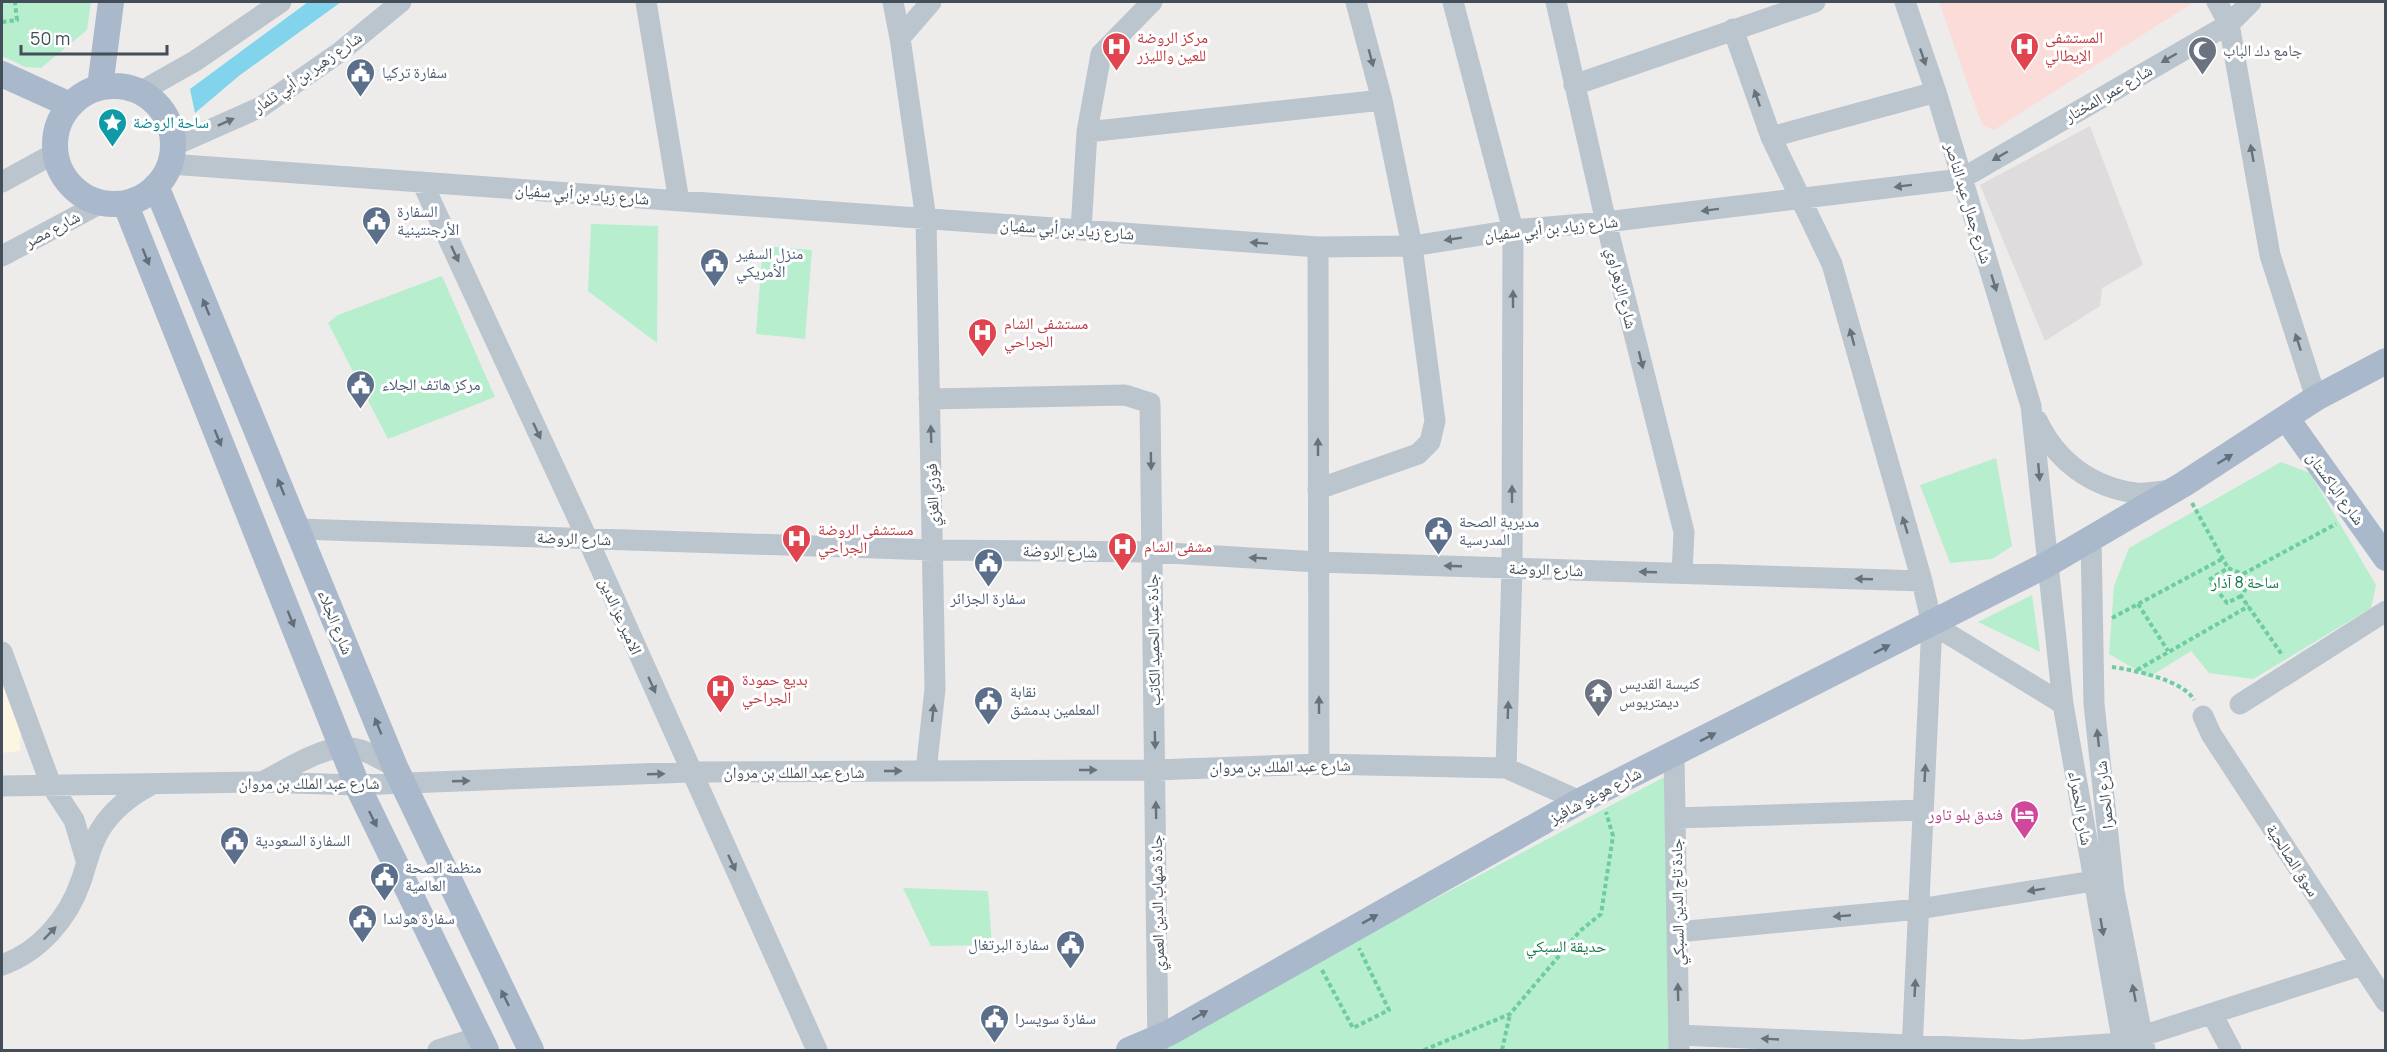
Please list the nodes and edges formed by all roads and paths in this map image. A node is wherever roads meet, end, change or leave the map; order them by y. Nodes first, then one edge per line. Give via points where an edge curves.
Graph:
1 (15, 2) edge
2 (111, 2) edge
3 (280, 2) edge
4 (401, 2) edge
5 (646, 2) edge
6 (893, 2) edge
7 (932, 2) edge
8 (1152, 2) edge
9 (1356, 2) edge
10 (1453, 2) edge
11 (1556, 2) edge
12 (1815, 2) edge
13 (1905, 2) edge
14 (2217, 2) edge
15 (2251, 2) edge
16 (2, 22) edge
17 (2229, 24) junction
18 (1733, 29) junction
19 (900, 38) junction
20 (2, 74) edge
21 (1574, 85) junction
22 (100, 87) junction
23 (140, 92) junction
24 (1935, 92) junction
25 (1382, 100) junction
26 (70, 105) junction
27 (1086, 132) junction
28 (1771, 137) junction
29 (56, 153) junction
30 (171, 155) junction
31 (1961, 178) junction
32 (2, 182) edge
33 (422, 182) junction
34 (156, 186) junction
35 (1799, 199) junction
36 (679, 201) junction
37 (114, 202) junction
38 (926, 219) junction
39 (1606, 222) junction
40 (1081, 230) junction
41 (1513, 230) junction
42 (1412, 246) junction
43 (1318, 247) junction
44 (2, 256) edge
45 (2385, 361) edge
46 (2316, 398) junction
47 (930, 399) junction
48 (2031, 406) junction
49 (2287, 419) junction
50 (2179, 487) junction
51 (1318, 489) junction
52 (2339, 522) dead end
53 (298, 529) junction
54 (2091, 537) junction
55 (586, 538) junction
56 (934, 550) junction
57 (1152, 552) junction
58 (2057, 558) junction
59 (2385, 558) edge
60 (2222, 559) junction
61 (1318, 562) junction
62 (1512, 568) junction
63 (2228, 568) junction
64 (1682, 573) junction
65 (2243, 574) junction
66 (1922, 581) junction
67 (2241, 596) junction
68 (2138, 604) junction
69 (2249, 606) junction
70 (2385, 611) edge
71 (2112, 619) dead end
72 (1932, 624) junction
73 (2168, 651) junction
74 (2, 652) edge
75 (2285, 659) dead end
76 (2093, 665) junction
77 (2136, 670) junction
78 (2063, 704) junction
79 (2240, 704) dead end
80 (2203, 716) joint
81 (342, 747) junction
82 (1674, 754) junction
83 (1319, 764) junction
84 (1506, 768) junction
85 (1155, 770) junction
86 (926, 771) junction
87 (690, 772) junction
88 (399, 775) junction
89 (261, 782) junction
90 (51, 784) junction
91 (151, 784) junction
92 (357, 785) junction
93 (2, 786) edge
94 (1590, 796) junction
95 (1923, 810) junction
96 (1676, 818) junction
97 (86, 860) junction
98 (2093, 881) junction
99 (1919, 909) junction
100 (1350, 930) junction
101 (1677, 932) junction
102 (1312, 951) junction
103 (2, 965) edge
104 (2362, 965) junction
105 (2385, 1002) edge
106 (1510, 1014) junction
107 (2212, 1014) junction
108 (1158, 1043) edge
109 (1679, 1043) edge
110 (482, 1044) edge
111 (2133, 1045) edge
112 (1912, 1049) edge
113 (438, 1050) edge
114 (531, 1050) edge
115 (817, 1050) edge
116 (1130, 1050) edge
117 (1424, 1050) edge
118 (1502, 1050) edge
119 (2231, 1050) edge

1 - 16 path via 17,20
2 - 22 main road
3 - 23 street via 195,61
30 -> 4 street, شارع زهير بن أبي ثلمار via 261,107 340,52
5 - 36 street
6 - 19 street, فوزي الغزي
7 - 19 street
8 - 27 street via 1101,54
9 -> 25 street
10 - 41 street
11 - 21 street, شارع الزهراوي
12 - 18 street
13 -> 24 street, شارع جمال عبد الناصر
14 - 17 street
15 - 17 street, شارع عمر المختار
17 -> 31 street, شارع عمر المختار
46 -> 17 street via 2270,255
18 - 21 street
28 -> 18 street
19 - 38 street, فوزي الغزي
20 - 26 main road
21 - 39 street, شارع الزهراوي
22 - 23 main road via 120,86
22 - 26 main road
23 - 30 main road via 164,114 171,129
24 - 28 street
24 - 31 street, شارع جمال عبد الناصر
25 - 27 street
25 - 42 street
26 - 29 main road via 58,128
27 - 40 street
28 - 35 street
29 - 32 street
29 - 37 main road via 71,185 86,196
30 - 33 street, شارع زياد بن أبي سفيان
30 - 34 main road
31 -> 35 street, شارع زياد بن أبي سفيان
31 -> 48 street, شارع جمال عبد الناصر
33 - 36 street, شارع زياد بن أبي سفيان
33 -> 55 street, الامير عز الدين
34 - 37 main road via 142,197
53 -> 34 main road, شارع الجلاء
35 -> 39 street, شارع زياد بن أبي سفيان
66 -> 35 street via 1832,264
36 - 38 street, شارع زياد بن أبي سفيان
37 - 44 street, شارع مصر
37 -> 81 main road
38 - 40 street, شارع زياد بن أبي سفيان
38 - 47 street, فوزي الغزي
39 - 41 street, شارع زياد بن أبي سفيان
39 -> 64 street, شارع الزهراوي via 1684,532
43 -> 40 street, شارع زياد بن أبي سفيان
41 -> 42 street, شارع زياد بن أبي سفيان
62 -> 41 street
42 - 43 street, شارع زياد بن أبي سفيان
42 - 51 street via 1435,421 1430,442 1418,454
51 -> 43 street
45 - 46 main road, شارع هوغو شافيز
46 - 49 main road, شارع هوغو شافيز
56 -> 47 street, فوزي الغزي
47 -> 57 street, جادة عبد الحميد الكاتب via 1125,395 1150,403
48 - 50 street, شارع جمال عبد الناصر via 2046,440 2078,472 2102,485 2138,493
48 -> 58 street, شارع جمال عبد الناصر
50 -> 49 main road, شارع هوغو شافيز
49 - 59 main road, شارع الباكستان
50 - 54 main road, شارع هوغو شافيز
50 - 60 path
51 - 61 street
52 - 65 path
53 - 55 street, شارع الروضة
88 -> 53 main road, شارع الجلاء
54 - 58 main road, شارع هوغو شافيز
54 - 76 street, شارع الحمرا
55 - 56 street, شارع الروضة
55 -> 87 street, الامير عز الدين
56 - 57 street, شارع الروضة
86 -> 56 street, فوزي الغزي via 935,688
61 -> 57 street, شارع الروضة
57 -> 85 street, جادة عبد الحميد الكاتب
58 - 72 main road, شارع هوغو شافيز
58 - 78 street, شارع الحمراء
60 - 63 path
60 - 68 path
62 -> 61 street, شارع الروضة
83 -> 61 street
64 -> 62 street, شارع الروضة
84 -> 62 street
63 - 65 path
63 - 67 path via 2209,579 2227,603
66 -> 64 street, شارع الروضة
65 - 67 path via 2245,590
66 - 72 street
67 - 69 path
68 - 71 path
68 - 73 path
69 - 73 path
69 - 75 path
70 - 79 street
72 - 78 street
82 -> 72 main road, شارع هوغو شافيز
95 -> 72 street
73 - 77 path
74 - 90 street
76 - 77 path
111 -> 76 street, شارع الحمرا via 2094,704
77 - 80 path via 2189,691
78 - 98 street, شارع الحمراء
80 - 104 street, سوق الصالحية
81 - 88 street via 360,749
81 - 89 street
81 - 92 main road
82 - 94 main road, شارع هوغو شافيز
82 - 96 street, جادة تاج الدين السبكي
83 - 84 street, شارع عبد الملك بن مروان
83 - 85 street, شارع عبد الملك بن مروان
84 - 94 street, شارع عبد الملك بن مروان
86 -> 85 street, شارع عبد الملك بن مروان
108 -> 85 street, جادة شهاب الدين العمري
87 -> 86 street, شارع عبد الملك بن مروان
88 -> 87 street, شارع عبد الملك بن مروان
87 -> 115 street, الامير عز الدين
88 - 92 street, شارع عبد الملك بن مروان
114 -> 88 main road, شارع الجلاء
89 - 91 street, شارع عبد الملك بن مروان
89 - 92 street, شارع عبد الملك بن مروان
90 - 91 street, شارع عبد الملك بن مروان
90 - 93 street, شارع عبد الملك بن مروان
90 - 97 street via 74,820
91 - 97 street via 109,817
92 -> 110 main road
100 -> 94 main road, شارع هوغو شافيز
94 - 106 path via 1613,836 1600,914 1580,931
95 - 96 street
95 - 99 street
96 - 101 street, جادة تاج الدين السبكي
103 -> 97 street via 24,954 54,929 75,897
98 -> 99 street
98 -> 111 street, شارع الحمراء
99 -> 101 street
112 -> 99 street
100 - 102 main road, شارع هوغو شافيز
100 - 102 path via 1389,1010 1353,1029
109 -> 101 street, جادة تاج الدين السبكي
108 -> 102 main road, شارع هوغو شافيز
104 - 105 street, سوق الصالحية
104 - 107 street
106 - 117 path
106 - 118 path
107 - 111 street
107 - 119 street
108 - 116 main road, شارع هوغو شافيز
112 -> 109 street
110 - 113 street
111 - 112 street via 2023,1050

